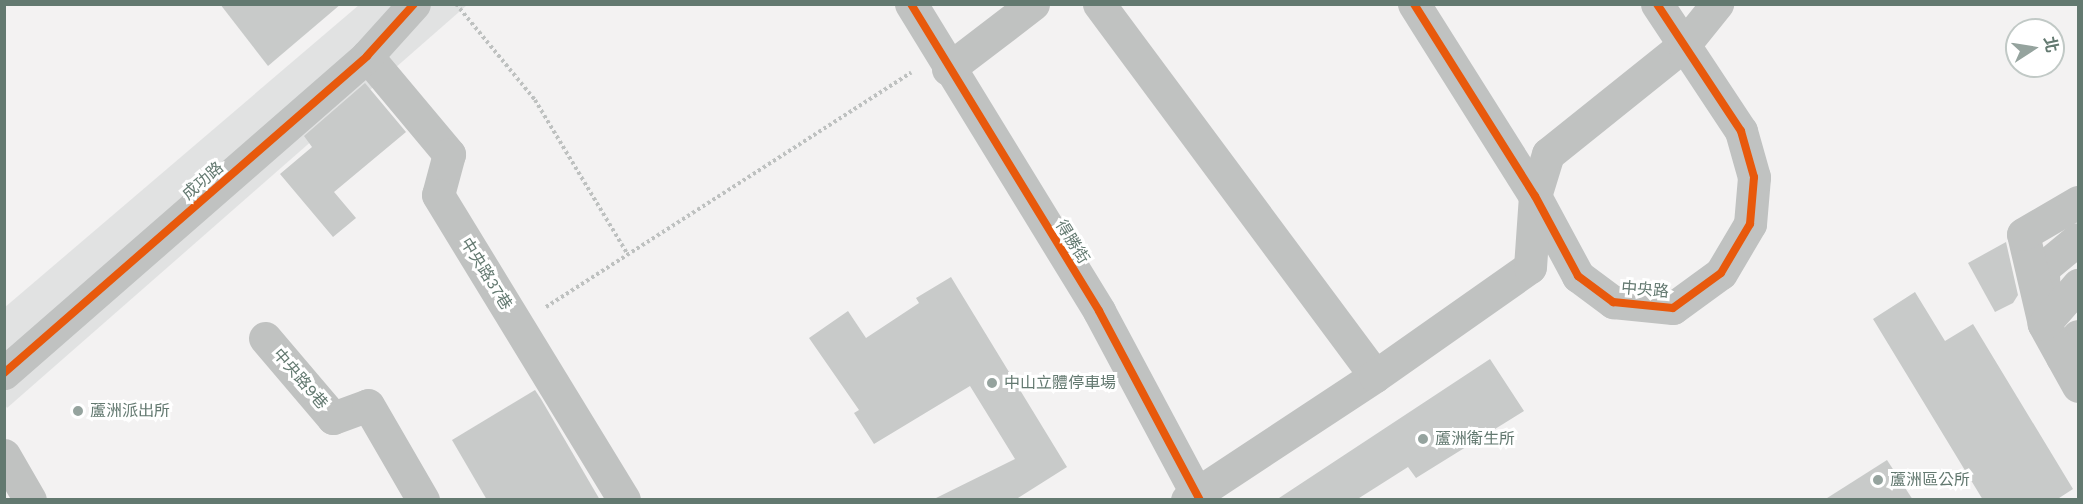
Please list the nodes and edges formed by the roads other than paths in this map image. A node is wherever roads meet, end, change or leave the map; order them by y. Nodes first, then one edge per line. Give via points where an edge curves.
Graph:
1 (414, 4) edge
2 (911, 4) edge
3 (1033, 4) edge
4 (1099, 4) edge
5 (1414, 4) edge
6 (1657, 4) edge
7 (1717, 4) edge
8 (1684, 45) junction
9 (367, 56) junction
10 (944, 62) junction
11 (1535, 196) junction
12 (2079, 202) edge
13 (2079, 239) edge
14 (2079, 285) edge
15 (2044, 324) junction
16 (265, 338) dead end
17 (2070, 346) edge
18 (4, 373) edge
19 (1375, 376) junction
20 (2079, 386) edge
21 (4, 455) edge
22 (1195, 498) edge
23 (30, 500) edge
24 (423, 500) edge
25 (624, 500) edge

1 - 9 street, 成功路
2 - 10 street, 得勝街
3 - 10 street
4 - 19 street
5 - 11 street, 中央路
6 - 8 street, 中央路
7 - 8 street
8 - 11 street via 1548,154
8 - 11 street, 中央路 via 1741,131 1754,177 1750,224 1721,273 1673,308 1613,302 1578,276
9 - 18 street, 成功路
9 - 25 street, 中央路37巷 via 449,154 438,195
10 - 22 street, 得勝街 via 1099,311
11 - 19 street via 1530,267
12 - 15 street via 2023,234
13 - 15 street via 2043,268
14 - 15 street
15 - 17 street
16 - 24 street, 中央路9巷 via 333,418 368,405
17 - 20 street
19 - 22 street
21 - 23 street

